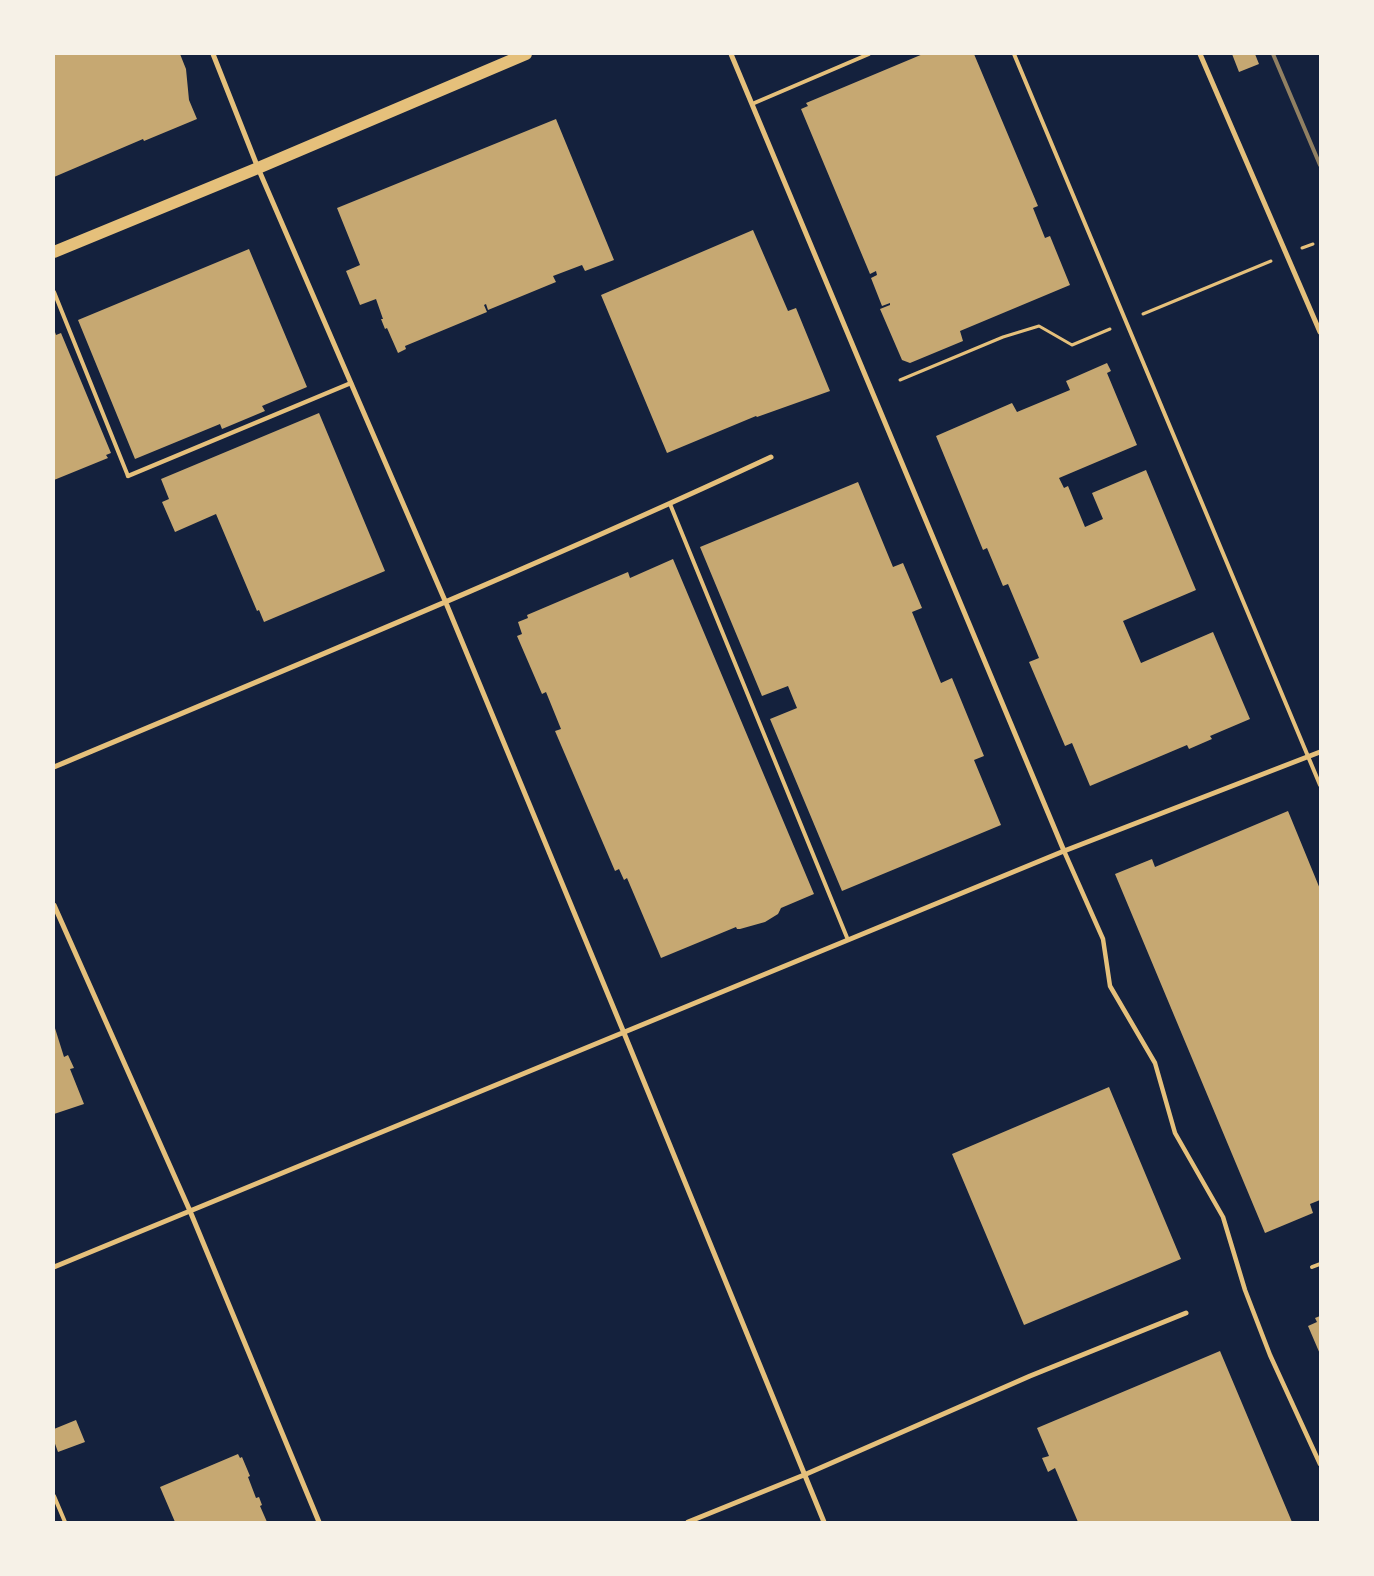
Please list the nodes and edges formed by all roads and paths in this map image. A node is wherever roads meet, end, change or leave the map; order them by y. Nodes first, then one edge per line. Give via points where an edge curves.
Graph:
1 (213, 54) edge
2 (526, 54) edge
3 (731, 54) edge
4 (870, 54) edge
5 (1014, 54) edge
6 (1200, 54) edge
7 (752, 104) junction
8 (258, 168) junction
9 (54, 252) edge
10 (54, 292) edge
11 (1320, 332) edge
12 (351, 383) junction
13 (771, 457) dead end
14 (128, 476) joint
15 (670, 504) junction
16 (446, 603) junction
17 (1320, 752) edge
18 (1308, 757) junction
19 (54, 767) edge
20 (1320, 785) edge
21 (1064, 851) junction
22 (54, 904) edge
23 (848, 940) junction
24 (624, 1032) junction
25 (190, 1211) junction
26 (1320, 1264) edge
27 (54, 1267) edge
28 (1312, 1267) dead end
29 (1186, 1313) dead end
30 (1320, 1464) edge
31 (804, 1475) junction
32 (54, 1496) edge
33 (65, 1522) edge
34 (319, 1522) edge
35 (688, 1522) edge
36 (824, 1522) edge

1 - 8 street
2 - 8 main road
3 - 7 street
4 - 7 lane
5 - 18 lane
6 - 11 street
7 - 21 street
8 - 9 main road
8 - 12 street
10 - 14 lane
12 - 14 street
12 - 16 street
13 - 15 street
15 - 16 street
15 - 23 lane
16 - 19 street
16 - 24 street
17 - 18 street
18 - 20 lane
18 - 21 street
21 - 23 street
21 - 30 street via 1103,938 1110,986 1155,1063 1175,1133 1223,1217 1245,1290 1270,1356
22 - 25 street
23 - 24 street
24 - 25 street
24 - 31 street
25 - 27 street
25 - 34 street
26 - 28 lane
29 - 31 street via 1030,1376
31 - 35 street
31 - 36 street
32 - 33 lane

